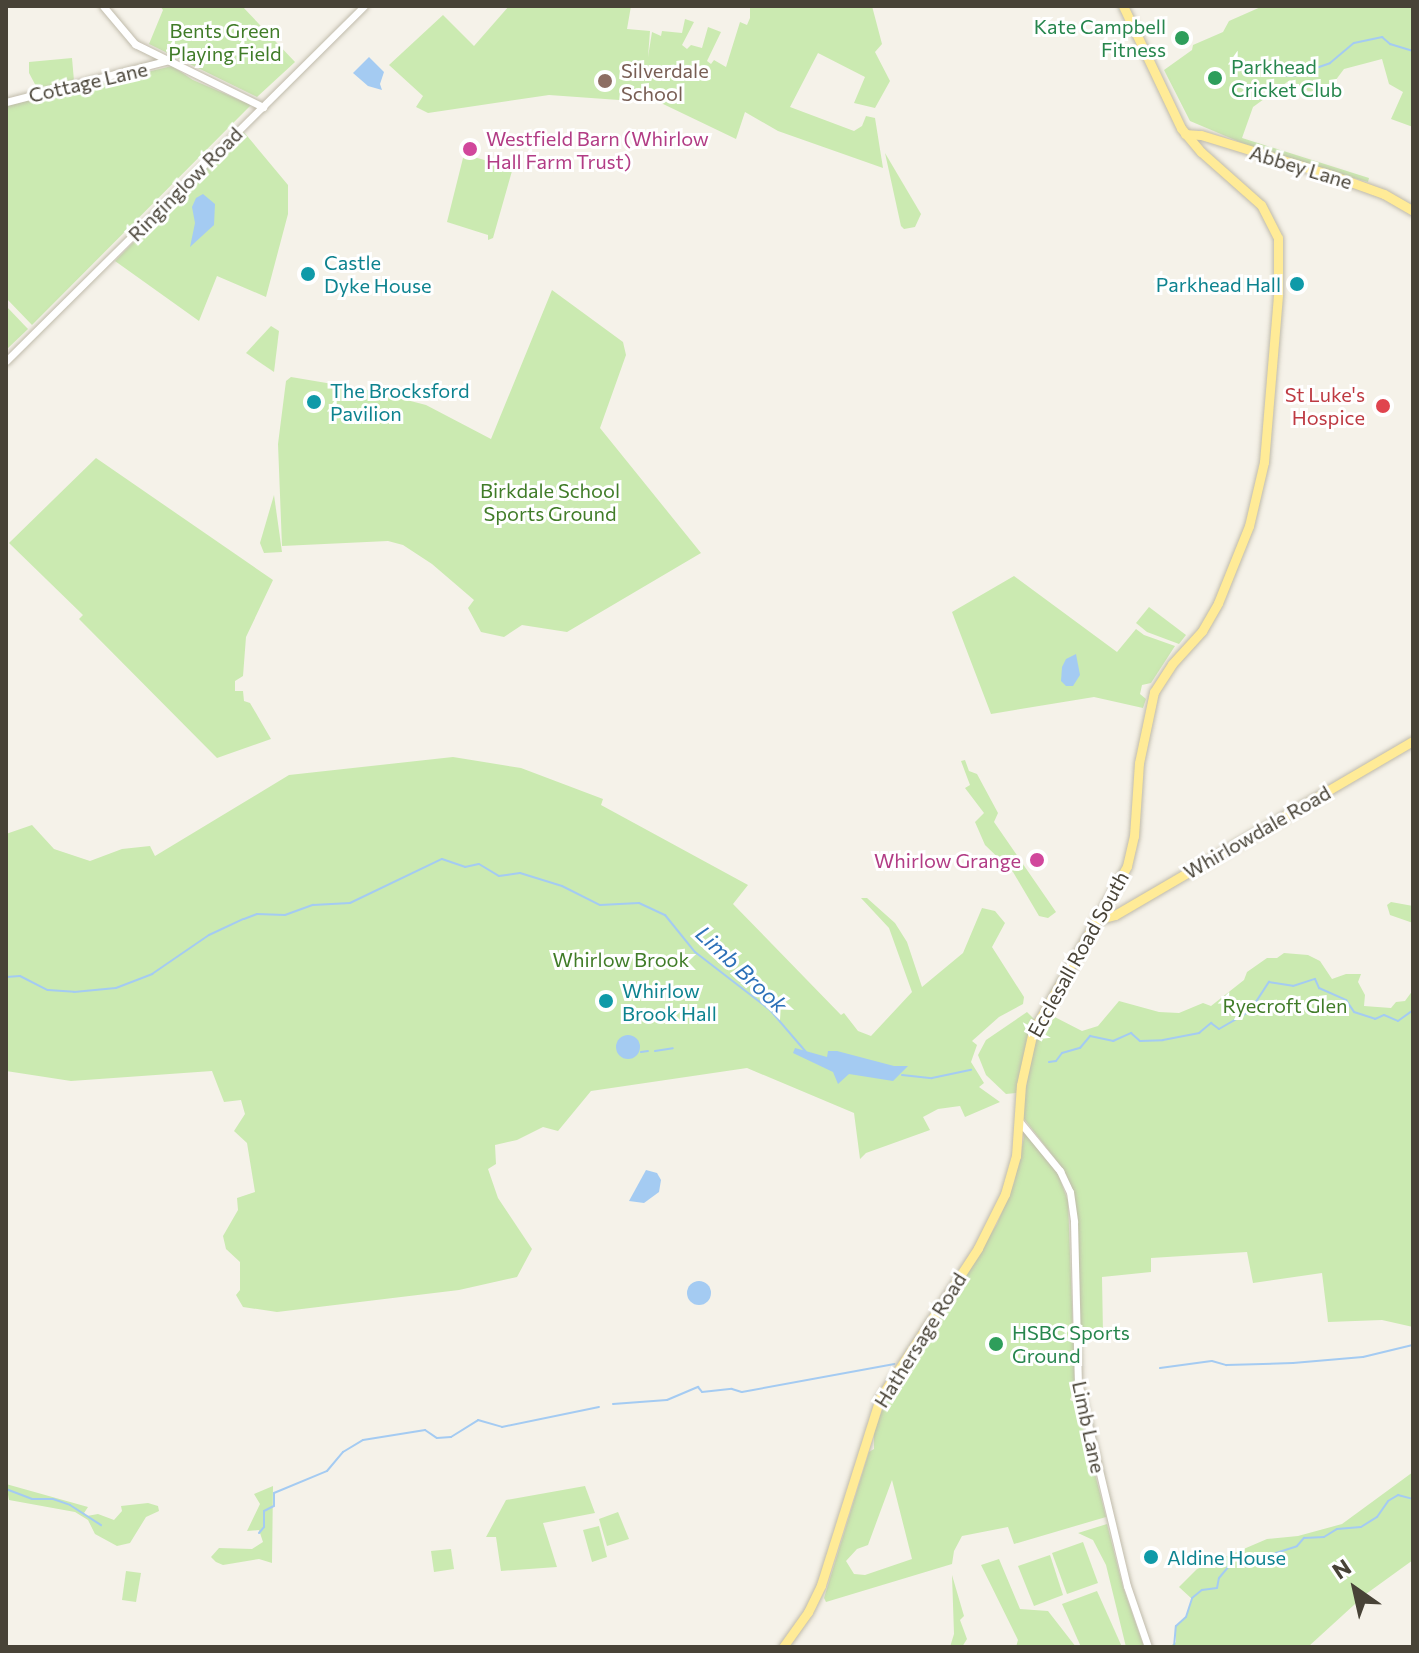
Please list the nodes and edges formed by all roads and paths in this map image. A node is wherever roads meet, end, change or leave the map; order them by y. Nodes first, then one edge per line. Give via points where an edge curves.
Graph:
1 (103, 6) edge
2 (364, 6) edge
3 (1123, 6) edge
4 (169, 60) junction
5 (6, 102) edge
6 (263, 107) junction
7 (1176, 120) junction
8 (1185, 134) junction
9 (1203, 136) junction
10 (1201, 152) junction
11 (1413, 211) edge
12 (6, 361) edge
13 (1413, 741) edge
14 (1100, 919) junction
15 (1019, 1121) junction
16 (783, 1647) edge
17 (1148, 1647) edge

1 - 4 street via 127,37
2 - 6 street, Ringinglow Road
3 - 7 main road, Ecclesall Road South
4 - 5 street, Cottage Lane
4 - 6 street
6 - 12 street, Ringinglow Road
7 - 8 main road, Ecclesall Road South
7 - 9 main road
8 - 9 main road, Abbey Lane
8 - 10 main road, Ecclesall Road South
9 - 10 main road
9 - 11 main road, Abbey Lane via 1373,189
10 - 14 main road, Ecclesall Road South via 1261,205 1278,238 1264,462 1249,526 1218,603 1154,692 1139,763 1131,854
13 - 14 main road, Whirlowdale Road via 1136,904
14 - 15 main road, Ecclesall Road South via 1033,1031
15 - 16 main road, Hathersage Road via 1005,1194 978,1248 880,1398 821,1585
15 - 17 street, Limb Lane via 1056,1165 1070,1192 1078,1382 1127,1586

